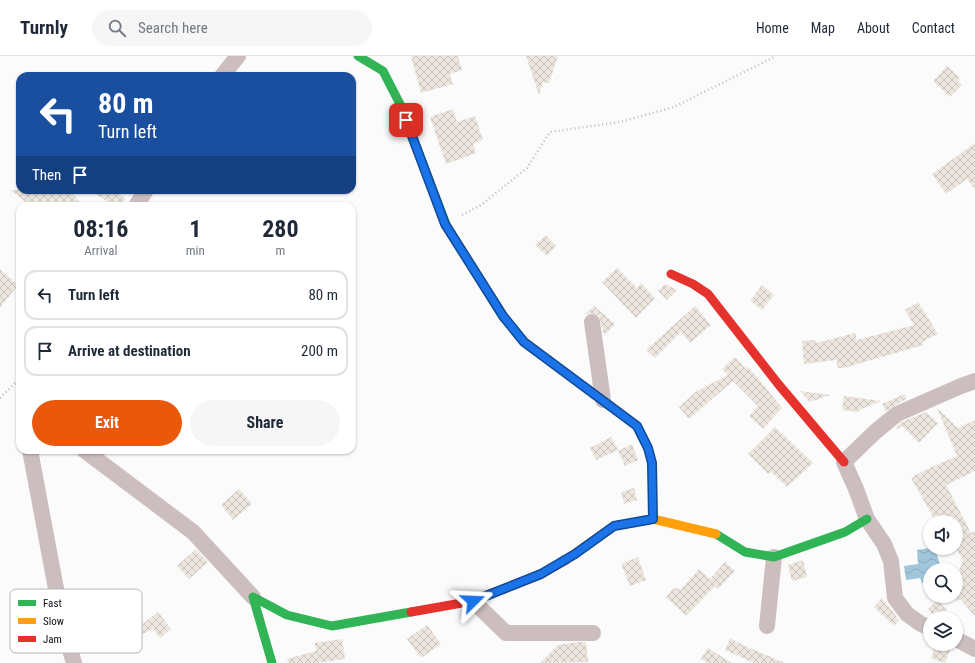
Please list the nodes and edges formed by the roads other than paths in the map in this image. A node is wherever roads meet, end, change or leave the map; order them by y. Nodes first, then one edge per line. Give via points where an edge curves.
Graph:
1 (238, 56) edge
2 (358, 56) edge
3 (374, 56) edge
4 (383, 71) junction
5 (225, 72) edge
6 (671, 274) dead end
7 (592, 322) dead end
8 (975, 382) edge
9 (603, 400) junction
10 (31, 454) edge
11 (89, 454) edge
12 (844, 462) junction
13 (653, 519) junction
14 (867, 519) junction
15 (774, 557) junction
16 (56, 589) edge
17 (253, 597) junction
18 (473, 601) junction
19 (923, 625) edge
20 (767, 626) dead end
21 (592, 633) dead end
22 (963, 643) edge
23 (975, 649) edge
24 (71, 653) edge
25 (74, 663) edge
26 (272, 663) edge

1 - 5 street
2 - 4 street
3 - 4 street
4 - 9 street via 401,106 445,224 503,316 524,342
6 - 12 street via 708,294 779,386
7 - 9 street
8 - 12 street via 898,414
9 - 13 street via 637,426 648,448 652,463
10 - 16 street
11 - 17 street via 193,532
12 - 14 street
13 - 15 street via 715,533 745,552
13 - 18 street via 614,526 541,574
14 - 15 street via 845,532
14 - 19 street via 884,544 891,561 895,598 907,614
15 - 20 street
17 - 18 street via 287,615 332,626
17 - 26 street
18 - 21 street via 506,633
22 - 23 street
24 - 25 street

